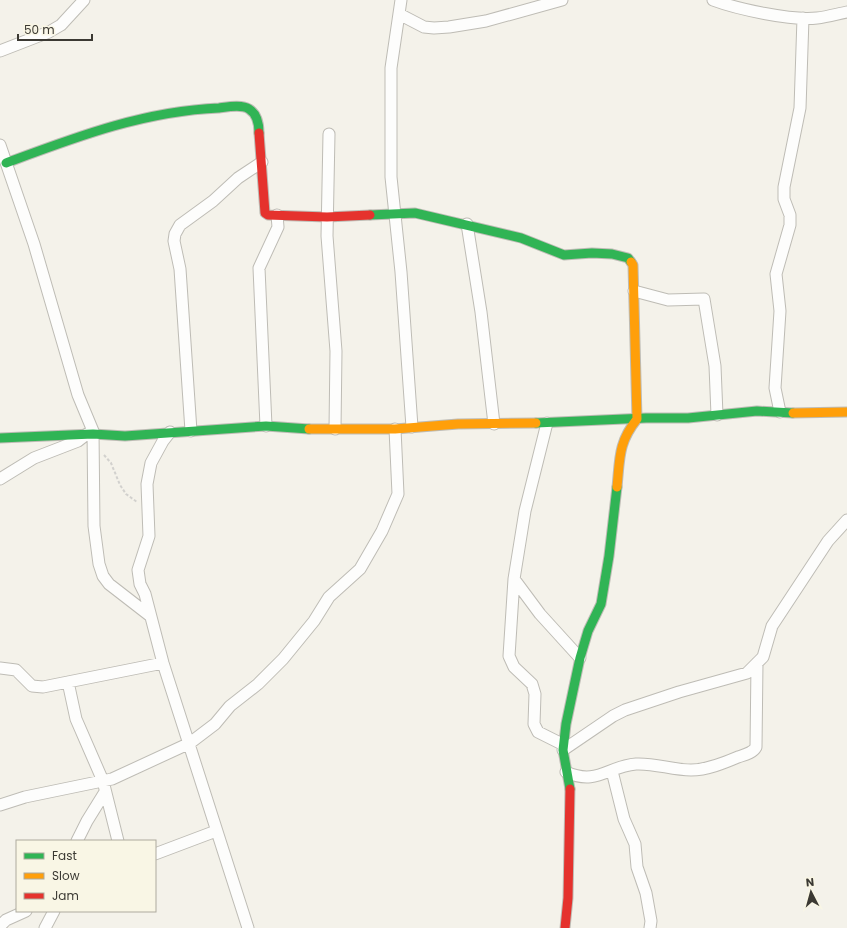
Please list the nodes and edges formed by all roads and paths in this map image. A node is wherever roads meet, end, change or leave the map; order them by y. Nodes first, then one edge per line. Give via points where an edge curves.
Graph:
1 (84, 0) edge
2 (401, 0) edge
3 (562, 0) edge
4 (713, 0) edge
5 (847, 12) edge
6 (399, 14) junction
7 (803, 18) junction
8 (0, 51) edge
9 (329, 134) dead end
10 (0, 145) edge
11 (262, 162) junction
12 (6, 163) junction
13 (394, 214) junction
14 (277, 215) junction
15 (327, 217) junction
16 (466, 224) junction
17 (634, 291) junction
18 (780, 412) junction
19 (847, 412) edge
20 (717, 415) junction
21 (637, 419) junction
22 (494, 424) junction
23 (547, 424) junction
24 (266, 426) junction
25 (412, 427) junction
26 (335, 429) junction
27 (395, 429) junction
28 (191, 431) junction
29 (170, 432) junction
30 (91, 436) junction
31 (0, 438) edge
32 (0, 479) edge
33 (147, 511) junction
34 (847, 520) edge
35 (514, 579) junction
36 (149, 615) junction
37 (580, 658) junction
38 (163, 663) junction
39 (757, 663) junction
40 (0, 668) edge
41 (68, 682) junction
42 (190, 743) junction
43 (563, 747) junction
44 (612, 771) junction
45 (566, 772) junction
46 (104, 787) junction
47 (0, 805) edge
48 (216, 831) junction
49 (77, 840) edge
50 (118, 840) edge
51 (156, 854) edge
52 (24, 912) edge
53 (53, 912) edge
54 (0, 926) edge
55 (45, 928) edge
56 (248, 928) edge
57 (565, 928) edge
58 (650, 928) edge

1 - 8 street via 61,25
2 - 6 street
3 - 6 street via 449,27 424,26
4 - 7 street via 760,13
5 - 7 street
6 - 13 street via 391,68 391,177
7 - 18 street via 800,108 784,187 790,225 776,274 780,311 775,388
9 - 15 street
10 - 12 street
11 - 12 street via 257,119 252,110 242,107 148,115 103,128
11 - 14 street via 265,213
11 - 28 street via 180,225 174,234 180,269
12 - 30 street via 34,244
13 - 15 street
13 - 16 street via 415,213
13 - 25 street via 401,272
14 - 15 street
14 - 24 street via 278,227 259,268
15 - 26 street via 336,350
16 - 17 street via 520,238 564,255 592,253 628,258 633,265
16 - 22 street via 481,312
17 - 20 street via 668,300 704,299 715,366
17 - 21 street
18 - 19 street
18 - 20 street via 757,411
20 - 21 street
21 - 23 street
21 - 37 street via 622,443 601,604 588,631
22 - 23 street
22 - 25 street
23 - 35 street via 525,511
24 - 26 street
24 - 28 street
25 - 27 street
26 - 27 street
27 - 42 street via 398,494 382,532 360,569 329,597 284,659 230,706 215,724
28 - 29 street
29 - 30 street
29 - 33 street via 151,463 147,484
30 - 31 street
30 - 32 street via 34,458
30 - 33 path via 111,463 116,480 126,494
30 - 36 street via 94,526 103,576 109,584
33 - 36 street via 149,536 138,570
34 - 39 street via 828,541 772,626 763,657
35 - 37 street via 540,614
35 - 43 street via 509,656 514,667 532,684 534,724 538,732
36 - 38 street
37 - 43 street
38 - 41 street
38 - 42 street
39 - 43 street via 747,673 679,692 613,716
39 - 44 street via 755,749 721,764 692,770 635,764
40 - 41 street via 16,670 32,686 43,687
41 - 46 street via 76,719
42 - 46 street
42 - 48 street
43 - 45 street
44 - 45 street via 589,778
44 - 58 street via 624,819 635,844 637,868 646,893
45 - 57 street via 571,793
46 - 47 street via 25,797
46 - 49 street
46 - 50 street
48 - 51 street
48 - 56 street
52 - 54 street via 6,920
53 - 55 street

